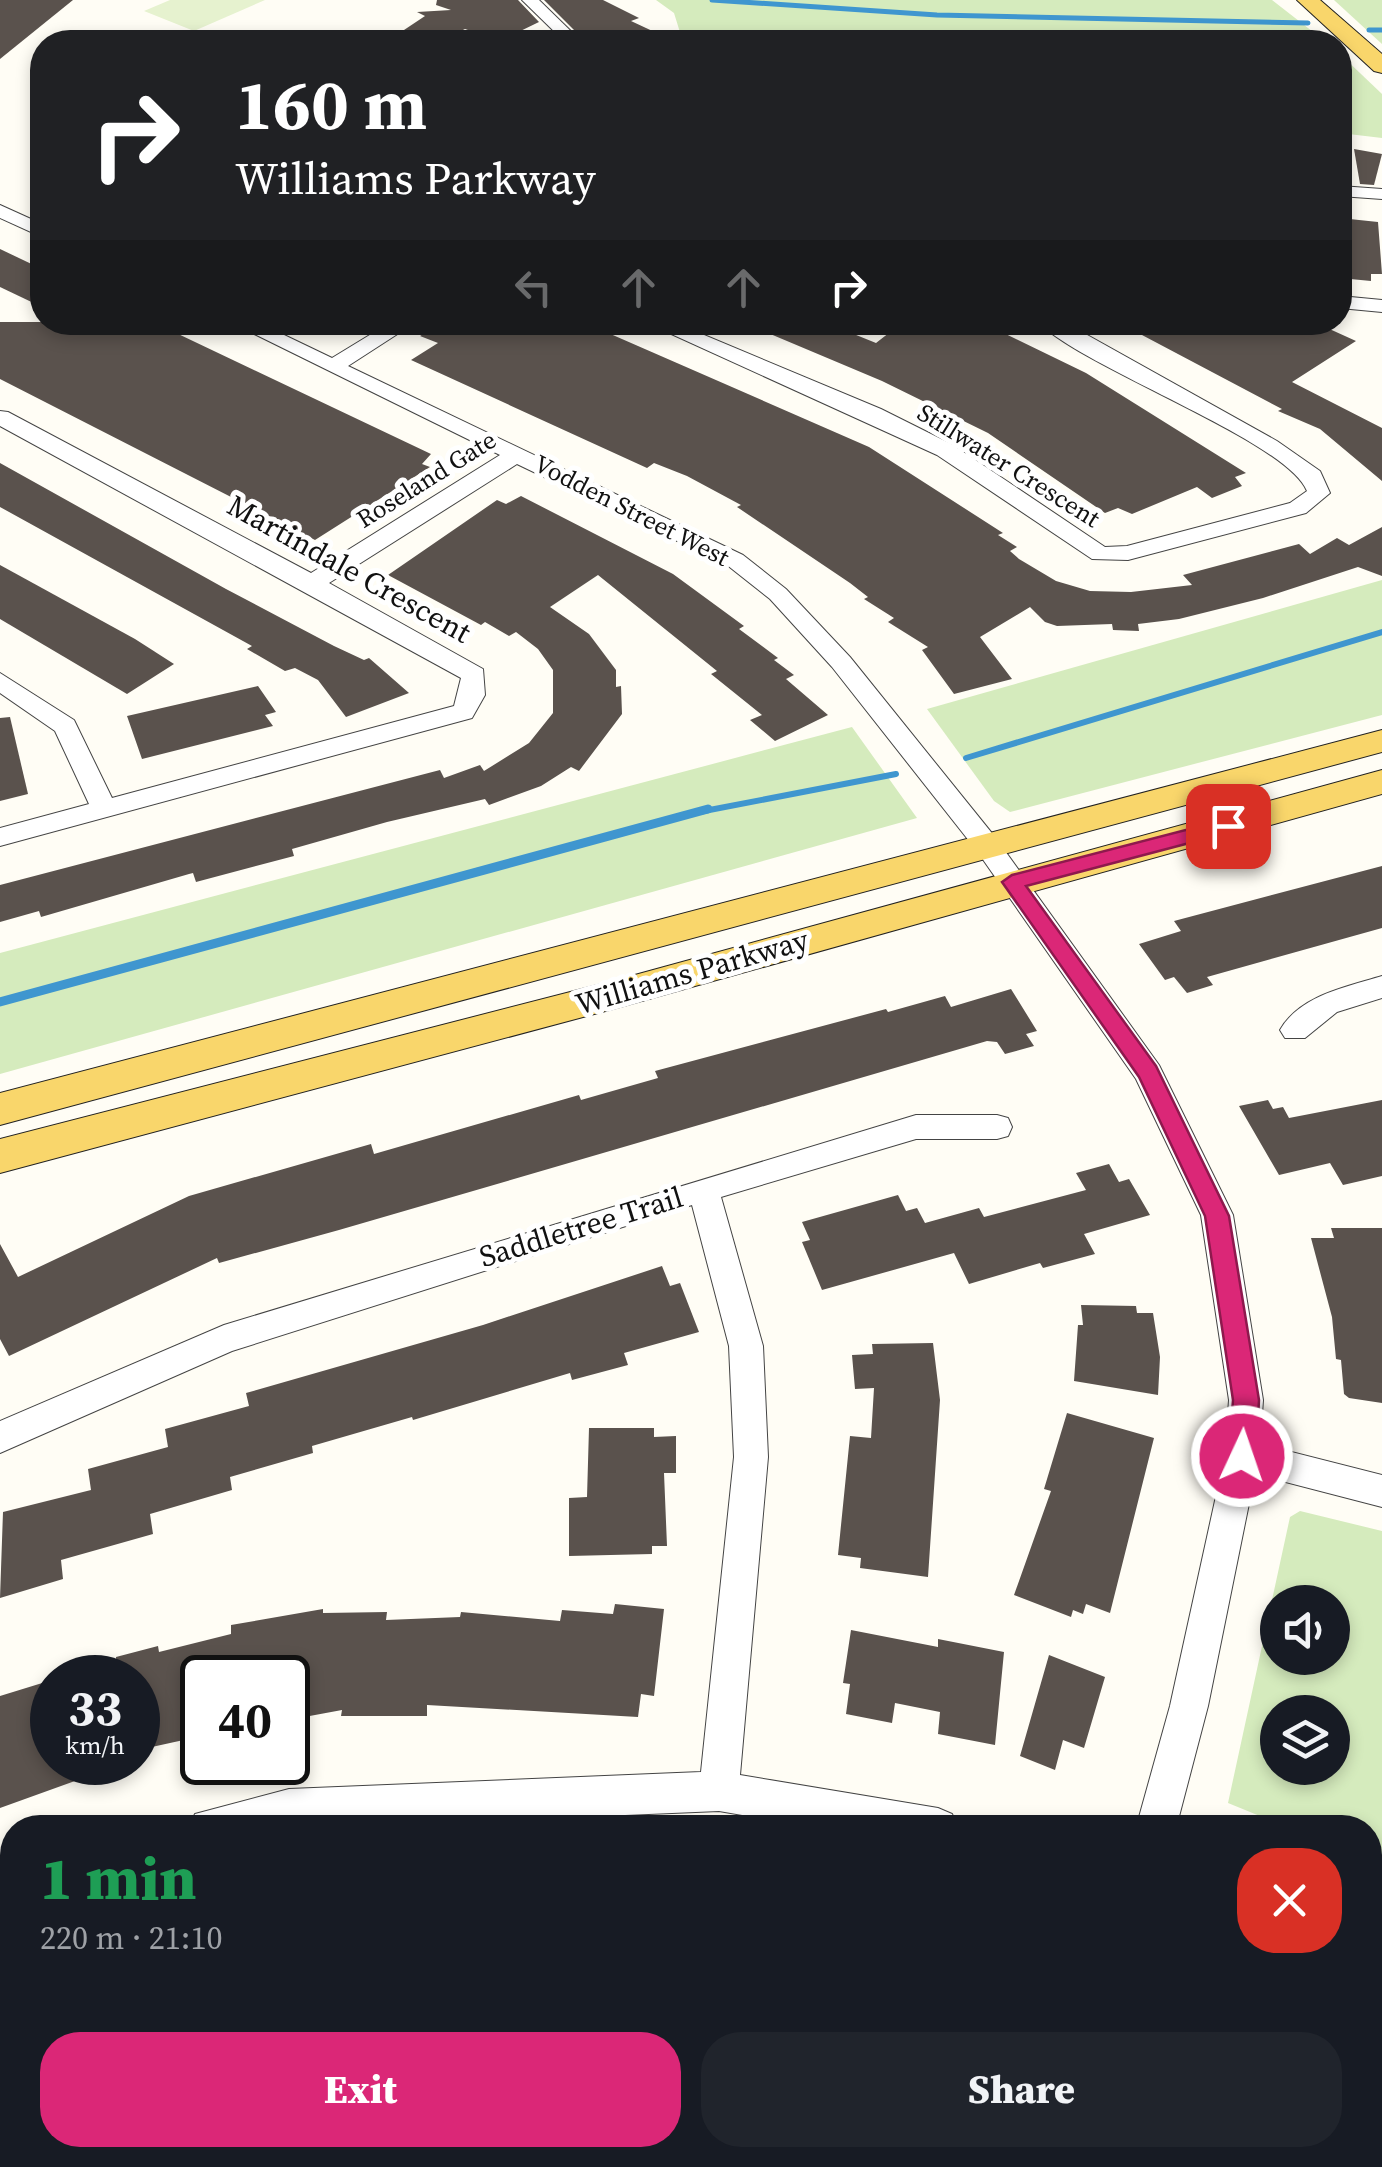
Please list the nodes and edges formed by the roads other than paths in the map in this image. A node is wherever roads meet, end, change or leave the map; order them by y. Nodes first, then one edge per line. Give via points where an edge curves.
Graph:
1 (530, 0) edge
2 (1310, 2) edge
3 (561, 30) edge
4 (1343, 30) edge
5 (1352, 38) edge
6 (1382, 66) edge
7 (1352, 192) edge
8 (1382, 194) edge
9 (0, 211) edge
10 (30, 225) edge
11 (1352, 303) edge
12 (1382, 306) edge
13 (268, 335) edge
14 (385, 335) edge
15 (686, 335) edge
16 (1091, 335) edge
17 (334, 366) junction
18 (0, 417) edge
19 (519, 453) junction
20 (312, 583) junction
21 (0, 682) edge
22 (1382, 741) edge
23 (1382, 782) edge
24 (105, 810) junction
25 (0, 837) edge
26 (986, 844) junction
27 (1012, 882) junction
28 (1382, 987) edge
29 (1295, 1030) dead end
30 (0, 1109) edge
31 (996, 1128) dead end
32 (0, 1156) edge
33 (704, 1189) junction
34 (0, 1437) edge
35 (1242, 1456) junction
36 (1382, 1492) edge
37 (719, 1791) junction
38 (264, 1815) edge
39 (861, 1815) edge
40 (1160, 1815) edge

1 - 3 street
2 - 4 main road
5 - 6 main road
7 - 8 street
9 - 10 street
11 - 12 street
13 - 17 street, Vodden Street West
14 - 17 street
15 - 16 street, Stillwater Crescent via 945,450 1100,554 1128,553 1298,508 1319,493 1312,476 1269,446
17 - 19 street, Vodden Street West
18 - 20 street, Martindale Crescent
19 - 20 street, Roseland Gate
19 - 26 street, Vodden Street West via 735,560 778,594 842,662
20 - 24 street, Martindale Crescent via 474,676 474,695 463,712
21 - 24 street via 66,726
22 - 26 main road, Williams Parkway
23 - 27 main road, Williams Parkway
24 - 25 street, Martindale Crescent
26 - 27 street, Vodden Street West
26 - 30 main road, Williams Parkway
27 - 32 main road, Williams Parkway via 613,996
27 - 35 street, Vodden Street West via 1148,1072 1217,1216 1246,1400
28 - 29 street via 1327,1004
31 - 33 street via 916,1126
33 - 34 street, Saddletree Trail via 224,1339
33 - 37 street, Saddletree Trail via 746,1346 751,1456
35 - 36 street
35 - 40 street, Vodden Street West
37 - 38 street
37 - 39 street

